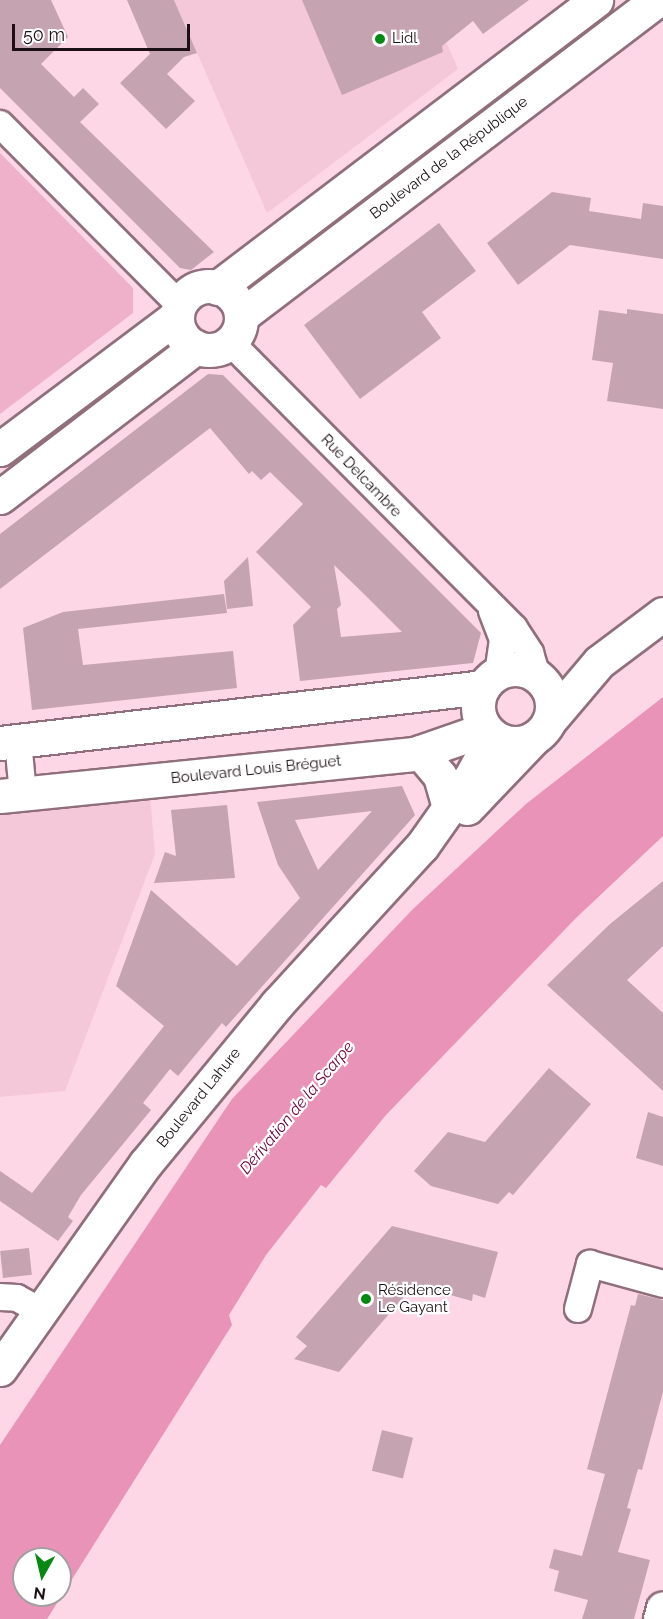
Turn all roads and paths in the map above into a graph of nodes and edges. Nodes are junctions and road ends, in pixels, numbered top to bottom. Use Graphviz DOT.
graph roads {
  1 [pos="596,0"];
  2 [pos="657,0"];
  3 [pos="0,124"];
  4 [pos="217,288"];
  5 [pos="179,310"];
  6 [pos="235,329"];
  7 [pos="196,347"];
  8 [pos="0,449"];
  9 [pos="0,497"];
  10 [pos="492,610"];
  11 [pos="663,614"];
  12 [pos="598,662"];
  13 [pos="538,678"];
  14 [pos="491,680"];
  15 [pos="541,730"];
  16 [pos="490,733"];
  17 [pos="9,742"];
  18 [pos="420,752"];
  19 [pos="12,795"];
  20 [pos="449,808"];
  21 [pos="422,846"];
  22 [pos="663,1284"];
  23 [pos="0,1297"];
  24 [pos="39,1310"];
  25 [pos="578,1310"];
  26 [pos="0,1369"];
  27 [pos="663,1608"];
  28 [pos="660,1619"];
  1 -- 4 [label="main road"];
  2 -- 6 [label="main road, Boulevard de la République"];
  3 -- 5 [label="street"];
  4 -- 5 [label="main road"];
  4 -- 6 [label="main road"];
  5 -- 7 [label="main road"];
  5 -- 8 [label="main road"];
  6 -- 7 [label="main road"];
  6 -- 10 [label="street, Rue Delcambre"];
  7 -- 9 [label="main road"];
  10 -- 13 [label="street, Rue Delcambre"];
  10 -- 14 [label="street, Rue Delcambre"];
  11 -- 12 [label="main road"];
  12 -- 13 [label="main road"];
  12 -- 15 [label="main road, Boulevard Lahure"];
  13 -- 14 [label="main road"];
  13 -- 15 [label="main road"];
  14 -- 16 [label="main road"];
  14 -- 17 [label="main road, Boulevard Louis Bréguet"];
  15 -- 16 [label="main road"];
  15 -- 21 [label="main road, Boulevard Lahure"];
  16 -- 18 [label="main road, Boulevard Louis Bréguet"];
  16 -- 20 [label="main road, Boulevard Lahure"];
  17 -- 19 [label="street, Boulevard Louis Bréguet"];
  18 -- 19 [label="main road, Boulevard Louis Bréguet"];
  18 -- 20 [label="main road"];
  20 -- 21 [label="main road, Boulevard Lahure"];
  21 -- 24 [label="main road, Boulevard Lahure"];
  22 -- 25 [label="street"];
  23 -- 24 [label="street"];
  24 -- 26 [label="main road, Boulevard Lahure"];
  27 -- 28 [label="main road"];
}
